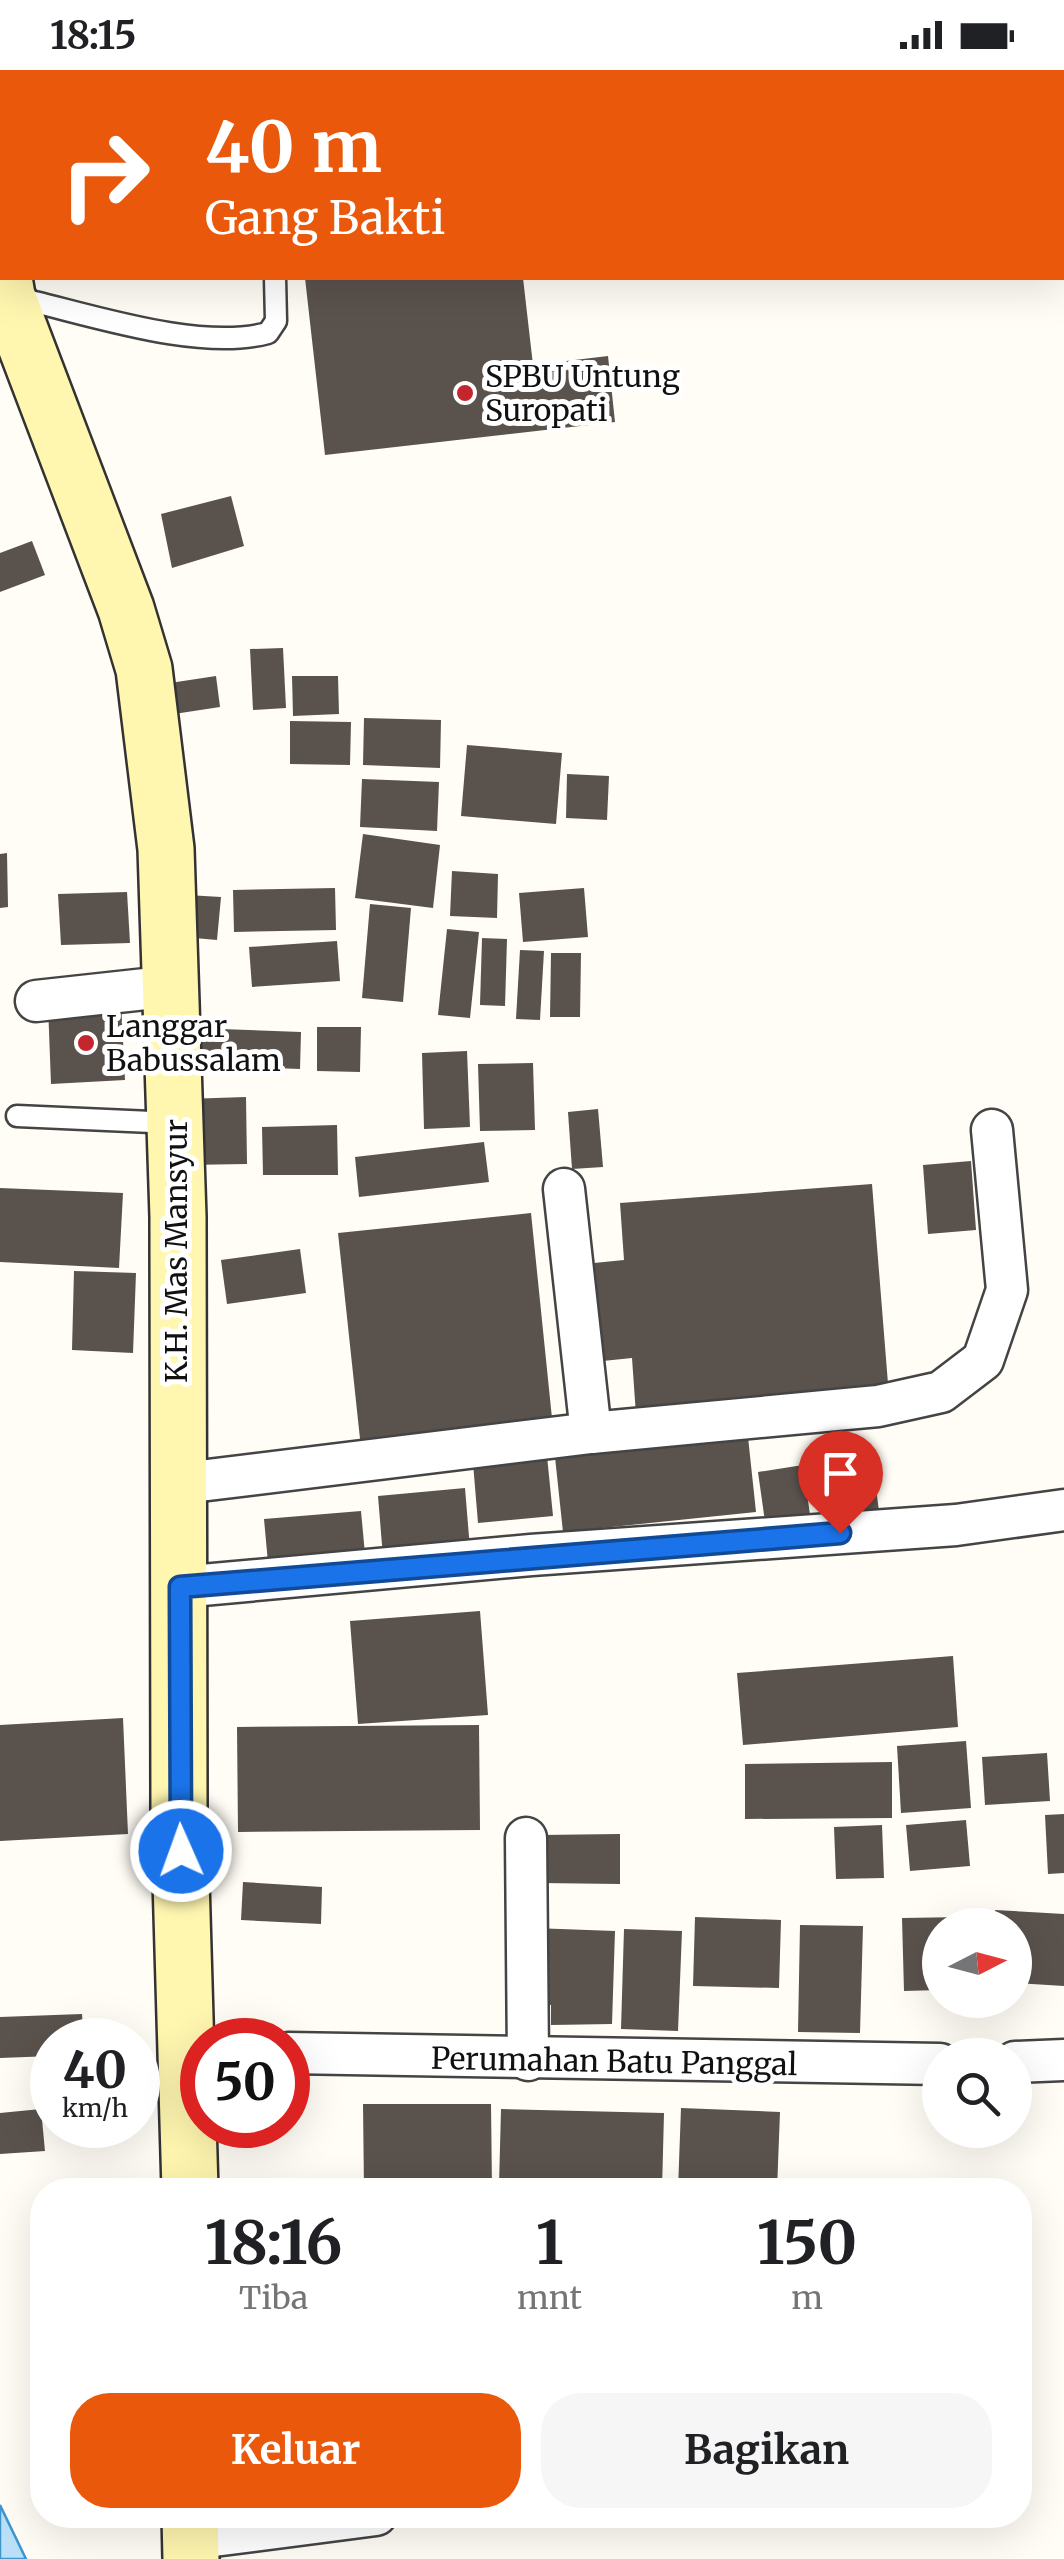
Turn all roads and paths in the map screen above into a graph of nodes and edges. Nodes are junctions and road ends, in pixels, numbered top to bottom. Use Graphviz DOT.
graph roads {
  1 [pos="6,280"];
  2 [pos="11,280"];
  3 [pos="275,280"];
  4 [pos="173,986"];
  5 [pos="36,1001"];
  6 [pos="17,1116"];
  7 [pos="176,1123"];
  8 [pos="992,1130"];
  9 [pos="564,1188"];
  10 [pos="591,1433"];
  11 [pos="176,1484"];
  12 [pos="1064,1510"];
  13 [pos="180,1587"];
  14 [pos="526,1838"];
  15 [pos="194,2018"];
  16 [pos="310,2054"];
  17 [pos="528,2060"];
  18 [pos="1064,2060"];
  19 [pos="1032,2061"];
  20 [pos="922,2064"];
  21 [pos="192,2148"];
  22 [pos="191,2178"];
  23 [pos="271,2528"];
  24 [pos="190,2538"];
  1 -- 4 [label="main road, K.H. Mas Mansyur"];
  2 -- 3 [label="lane"];
  4 -- 5 [label="street"];
  4 -- 7 [label="main road, K.H. Mas Mansyur"];
  6 -- 7 [label="lane"];
  7 -- 11 [label="main road, K.H. Mas Mansyur"];
  8 -- 10 [label="street"];
  9 -- 10 [label="street"];
  10 -- 11 [label="street"];
  11 -- 13 [label="main road, K.H. Mas Mansyur"];
  12 -- 13 [label="street"];
  13 -- 15 [label="main road, K.H. Mas Mansyur"];
  14 -- 17 [label="street"];
  16 -- 17 [label="street, Perumahan Batu Panggal"];
  17 -- 20 [label="street, Perumahan Batu Panggal"];
  18 -- 19 [label="street"];
  21 -- 22 [label="main road, K.H. Mas Mansyur"];
  23 -- 24 [label="street"];
}
